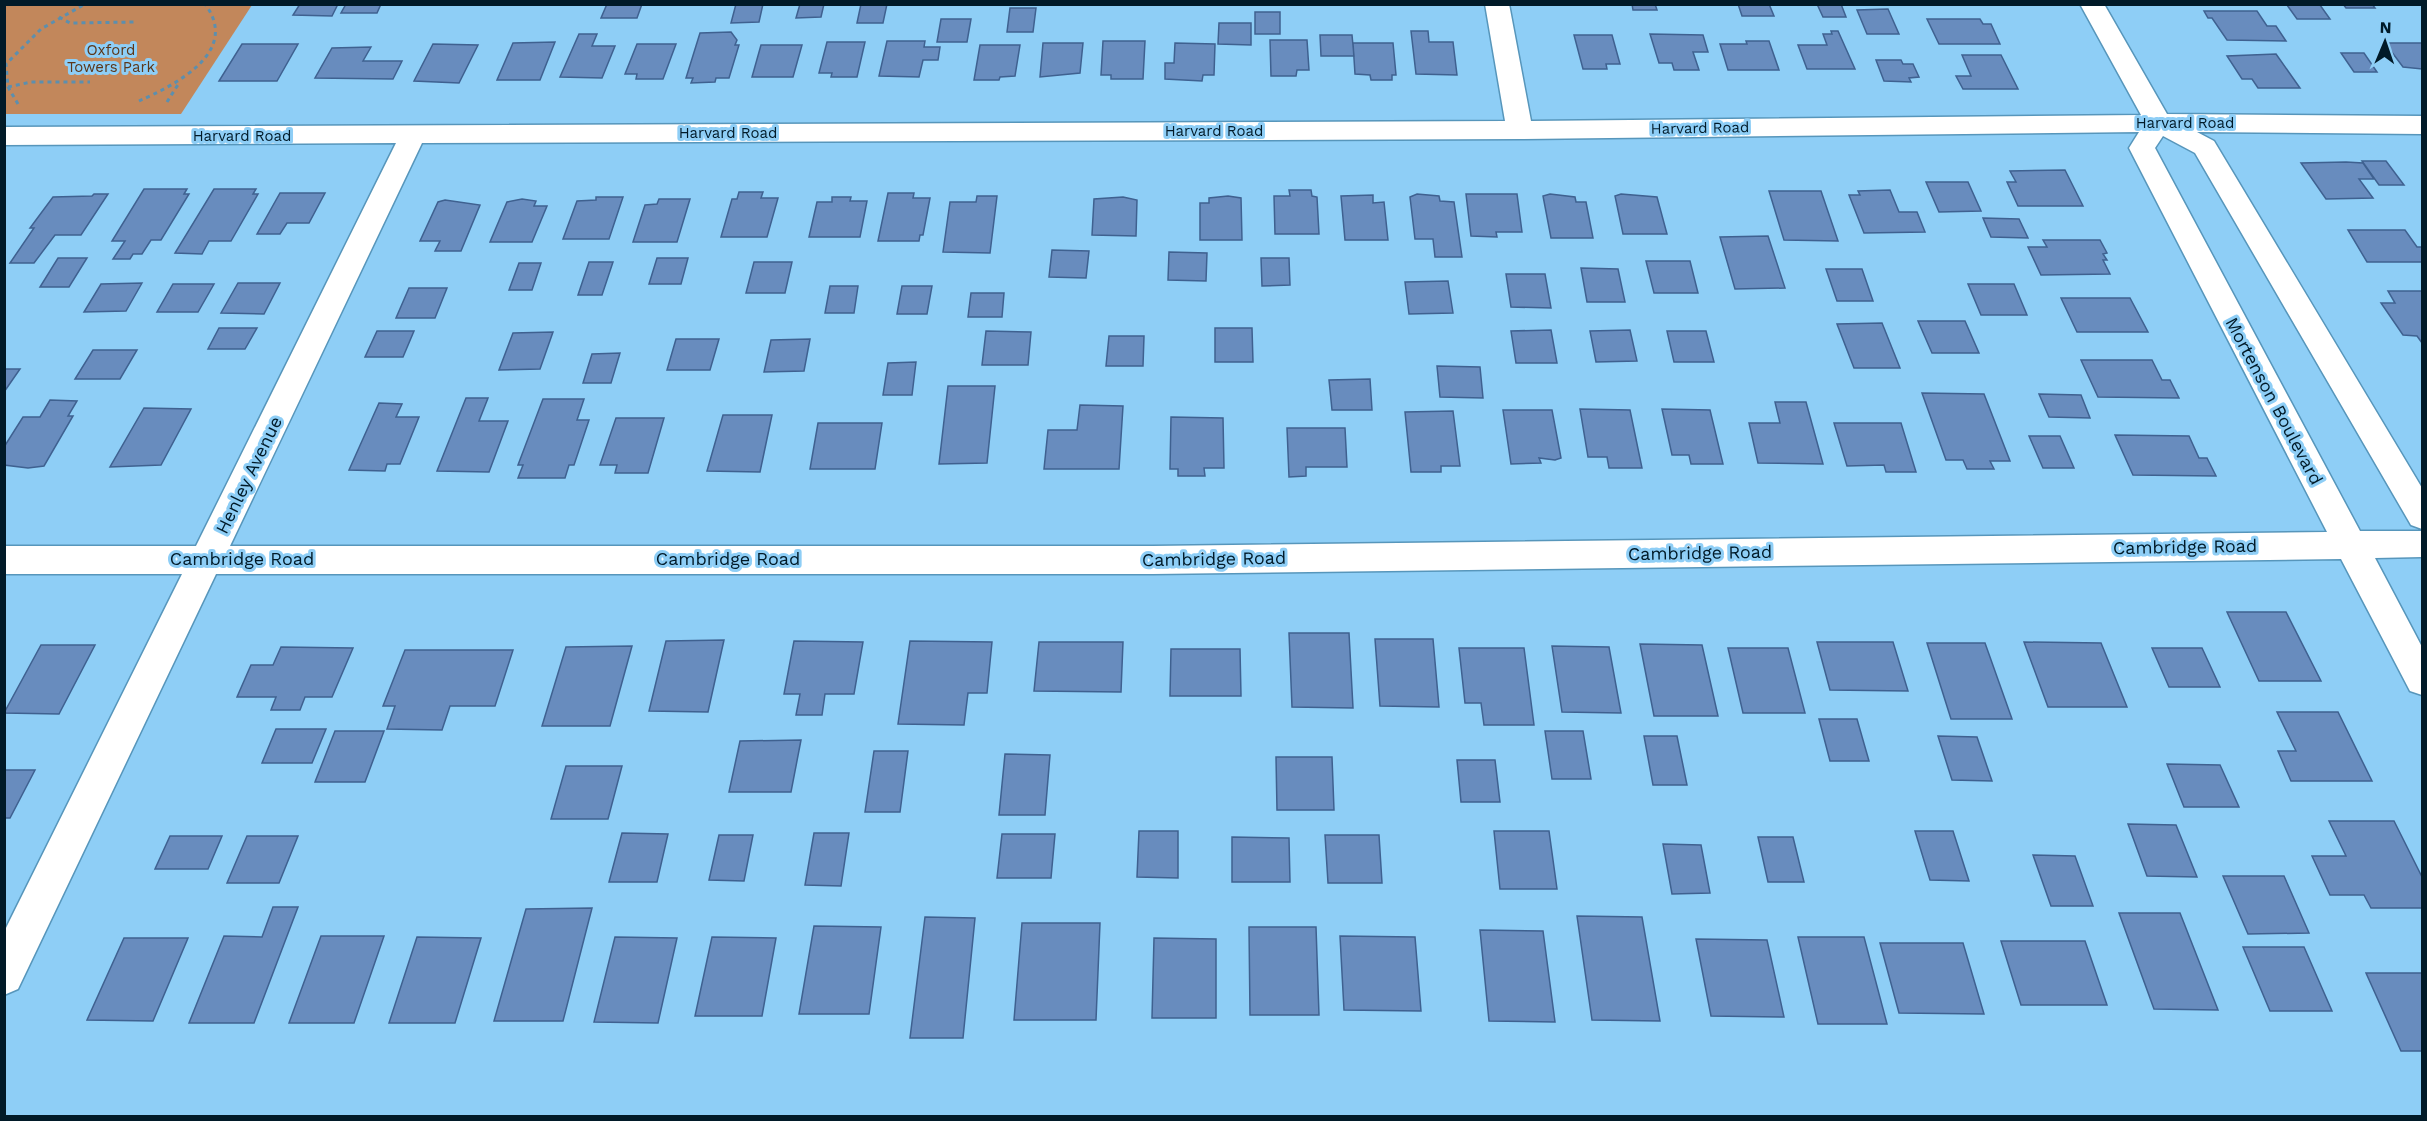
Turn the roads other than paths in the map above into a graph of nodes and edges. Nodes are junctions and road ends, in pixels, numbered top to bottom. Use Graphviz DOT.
graph roads {
  1 [pos="1497,4"];
  2 [pos="2092,4"];
  3 [pos="2159,123"];
  4 [pos="2422,125"];
  5 [pos="1520,130"];
  6 [pos="413,135"];
  7 [pos="4,136"];
  8 [pos="2422,516"];
  9 [pos="2350,544"];
  10 [pos="2422,544"];
  11 [pos="207,559"];
  12 [pos="4,560"];
  13 [pos="2422,680"];
  14 [pos="4,975"];
  1 -- 5 [label="street"];
  2 -- 3 [label="street"];
  3 -- 4 [label="street, Harvard Road"];
  3 -- 5 [label="street, Harvard Road"];
  3 -- 8 [label="street"];
  3 -- 9 [label="street, Mortenson Boulevard"];
  5 -- 6 [label="street, Harvard Road"];
  6 -- 7 [label="street, Harvard Road"];
  6 -- 11 [label="street, Henley Avenue"];
  9 -- 10 [label="street, Cambridge Road"];
  9 -- 11 [label="street, Cambridge Road"];
  9 -- 13 [label="street, Mortenson Boulevard"];
  11 -- 12 [label="street, Cambridge Road"];
  11 -- 14 [label="street, Henley Avenue"];
}
